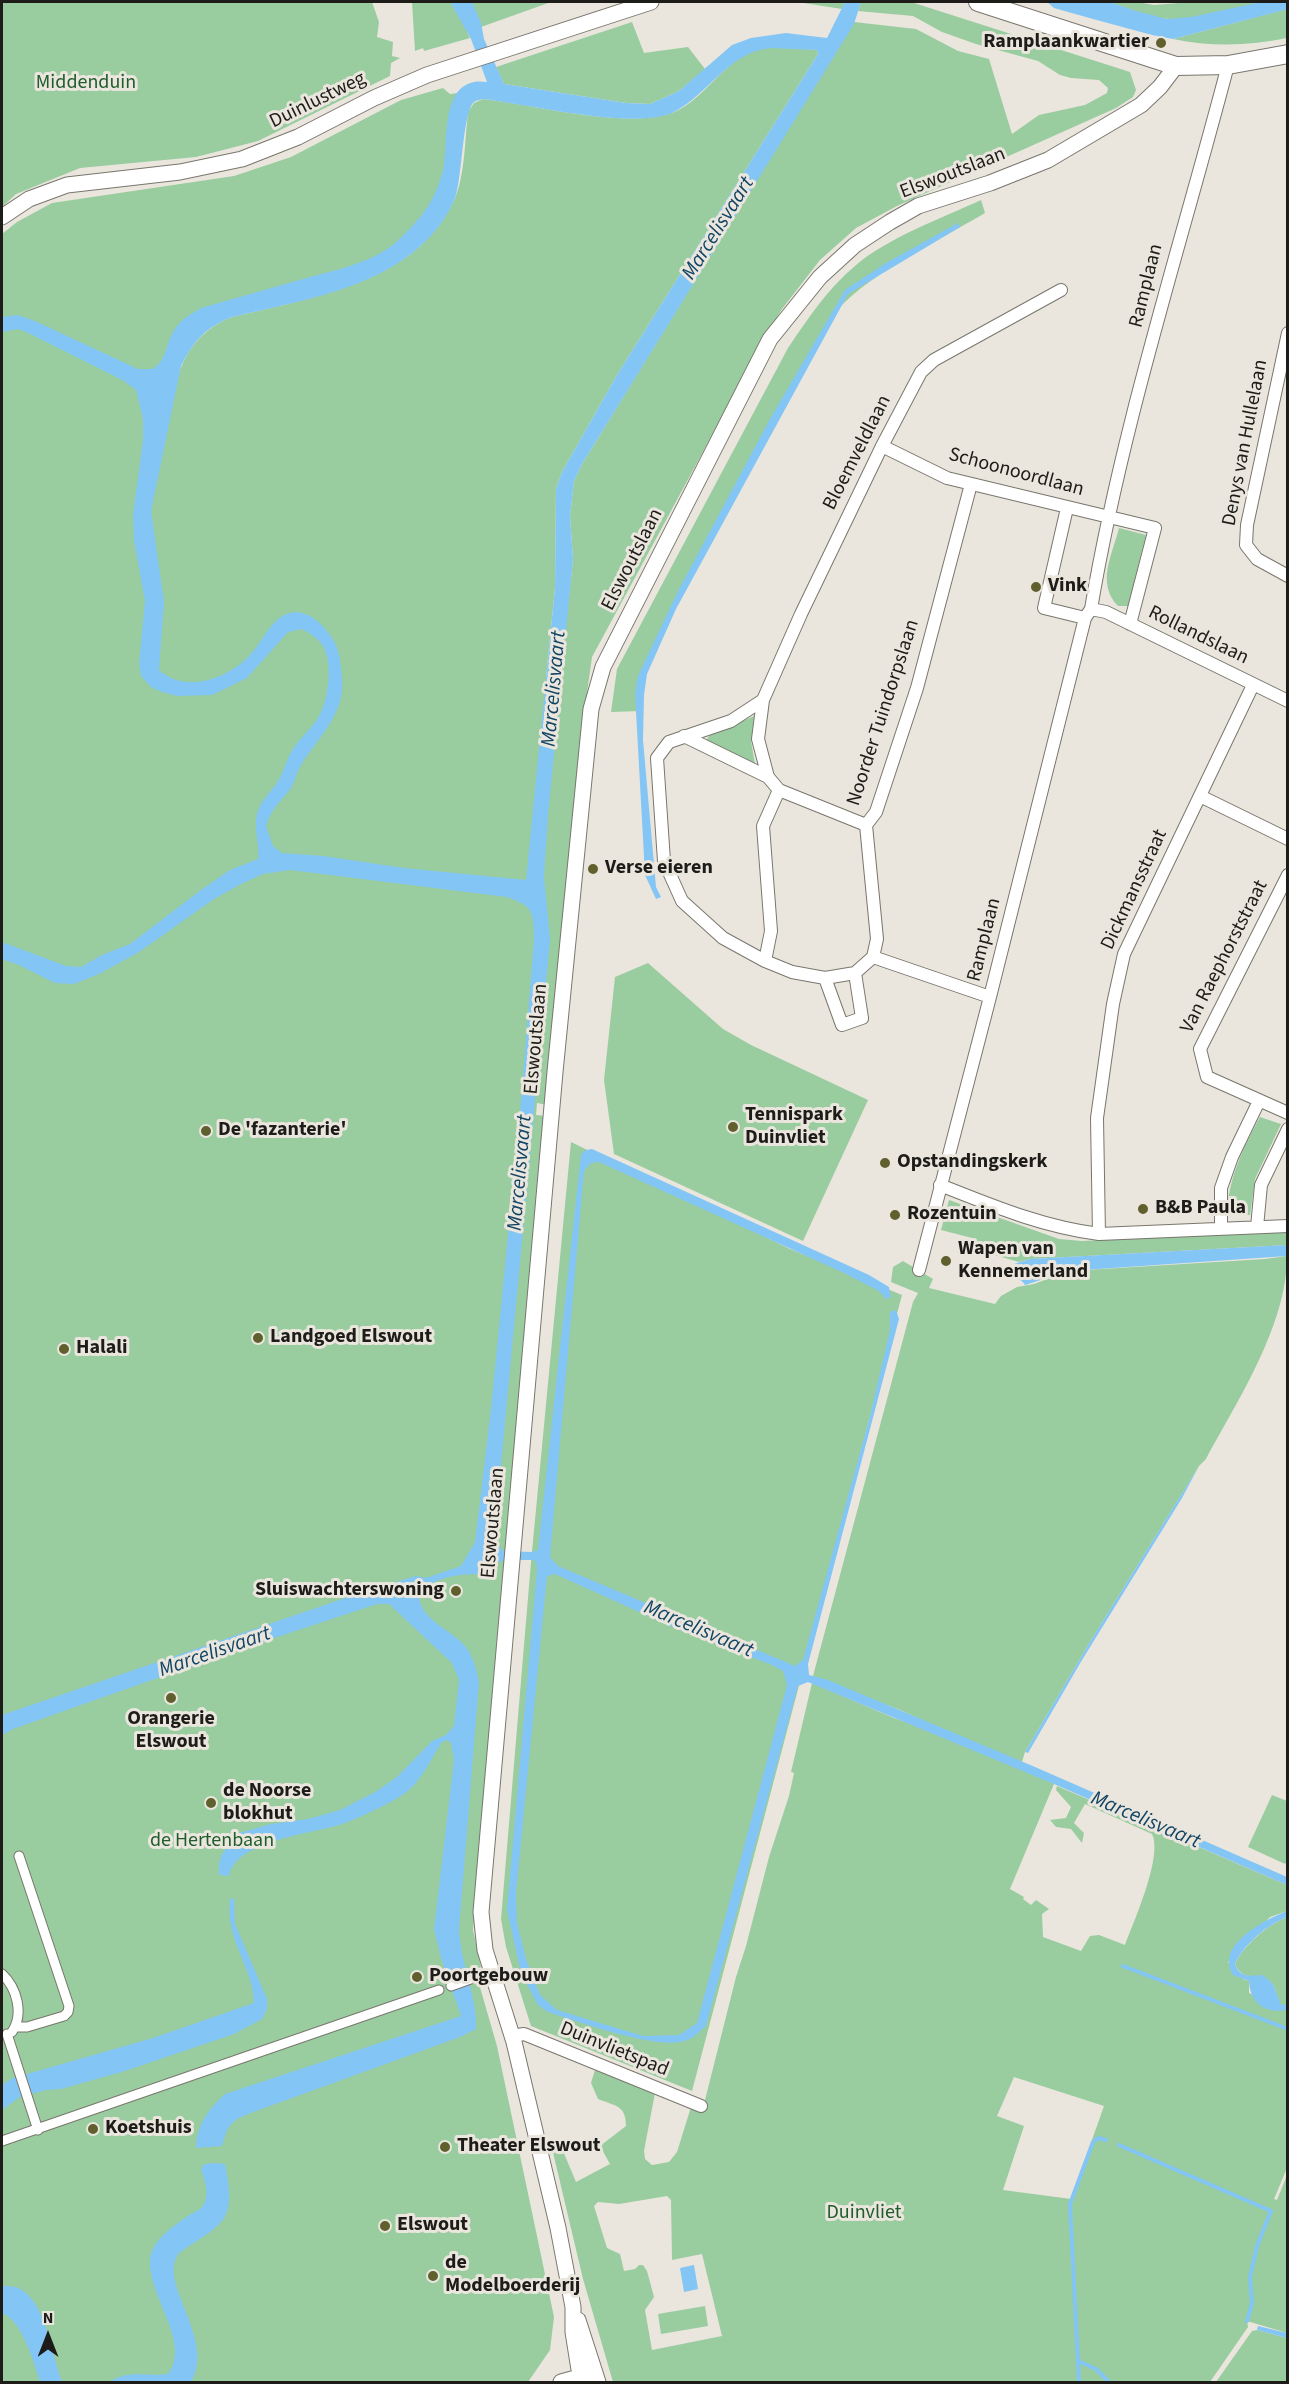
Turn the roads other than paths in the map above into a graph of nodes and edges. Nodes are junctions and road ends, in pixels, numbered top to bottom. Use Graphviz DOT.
graph roads {
  1 [pos="651,2"];
  2 [pos="978,2"];
  3 [pos="1287,54"];
  4 [pos="1228,65"];
  5 [pos="1176,66"];
  6 [pos="2,217"];
  7 [pos="1061,290"];
  8 [pos="1287,333"];
  9 [pos="882,446"];
  10 [pos="971,484"];
  11 [pos="1067,508"];
  12 [pos="1108,517"];
  13 [pos="1287,576"];
  14 [pos="1088,613"];
  15 [pos="1130,624"];
  16 [pos="1254,685"];
  17 [pos="763,700"];
  18 [pos="1287,701"];
  19 [pos="684,736"];
  20 [pos="768,777"];
  21 [pos="779,790"];
  22 [pos="1200,796"];
  23 [pos="866,825"];
  24 [pos="1287,839"];
  25 [pos="1287,875"];
  26 [pos="873,957"];
  27 [pos="765,961"];
  28 [pos="855,973"];
  29 [pos="825,978"];
  30 [pos="990,998"];
  31 [pos="1258,1101"];
  32 [pos="1287,1113"];
  33 [pos="1287,1129"];
  34 [pos="940,1185"];
  35 [pos="1287,1226"];
  36 [pos="1257,1227"];
  37 [pos="1221,1229"];
  38 [pos="1099,1234"];
  39 [pos="919,1270"];
  40 [pos="19,1856"];
  41 [pos="490,1972"];
  42 [pos="2,1974"];
  43 [pos="451,1986"];
  44 [pos="439,1990"];
  45 [pos="8,2032"];
  46 [pos="512,2036"];
  47 [pos="701,2106"];
  48 [pos="38,2130"];
  49 [pos="2,2141"];
  50 [pos="573,2307"];
  51 [pos="597,2378"];
  52 [pos="580,2379"];
  53 [pos="561,2382"];
  1 -- 6 [label="street, Duinlustweg"];
  2 -- 5 [label="main road"];
  3 -- 4 [label="main road"];
  4 -- 5 [label="main road"];
  4 -- 12 [label="street, Ramplaan"];
  5 -- 41 [label="street, Elswoutslaan"];
  7 -- 9 [label="street, Bloemveldlaan"];
  8 -- 13 [label="street, Denys van Hullelaan"];
  9 -- 10 [label="street, Schoonoordlaan"];
  9 -- 17 [label="street, Bloemveldlaan"];
  10 -- 11 [label="street, Schoonoordlaan"];
  10 -- 23 [label="street, Noorder Tuindorpslaan"];
  11 -- 12 [label="street, Schoonoordlaan"];
  11 -- 14 [label="street"];
  12 -- 14 [label="street, Ramplaan"];
  12 -- 15 [label="street"];
  14 -- 15 [label="street, Rollandslaan"];
  14 -- 30 [label="street, Ramplaan"];
  15 -- 16 [label="street, Rollandslaan"];
  16 -- 18 [label="street, Rollandslaan"];
  16 -- 22 [label="street, Dickmansstraat"];
  17 -- 19 [label="street"];
  17 -- 20 [label="street, Bloemveldlaan"];
  19 -- 20 [label="street"];
  19 -- 27 [label="street"];
  20 -- 21 [label="street"];
  21 -- 23 [label="street"];
  21 -- 27 [label="street"];
  22 -- 24 [label="street"];
  22 -- 38 [label="street, Dickmansstraat"];
  23 -- 26 [label="street, Noorder Tuindorpslaan"];
  25 -- 31 [label="street, Van Raephorststraat"];
  26 -- 28 [label="street"];
  26 -- 30 [label="street"];
  27 -- 29 [label="street"];
  28 -- 29 [label="street"];
  28 -- 29 [label="street"];
  30 -- 34 [label="street, Ramplaan"];
  31 -- 32 [label="street, Van Raephorststraat"];
  31 -- 37 [label="street"];
  33 -- 36 [label="street"];
  34 -- 38 [label="street"];
  34 -- 39 [label="street, Ramplaan"];
  35 -- 36 [label="street"];
  36 -- 37 [label="street"];
  37 -- 38 [label="street"];
  40 -- 45 [label="street"];
  41 -- 43 [label="street"];
  41 -- 46 [label="street, Elswoutslaan"];
  42 -- 45 [label="street"];
  44 -- 48 [label="street"];
  45 -- 48 [label="street"];
  46 -- 47 [label="street, Duinvlietspad"];
  46 -- 50 [label="street, Elswoutslaan"];
  48 -- 49 [label="street"];
  50 -- 51 [label="street, Elswoutslaan"];
  50 -- 52 [label="street, Elswoutslaan"];
  51 -- 52 [label="street"];
  52 -- 53 [label="street"];
}
